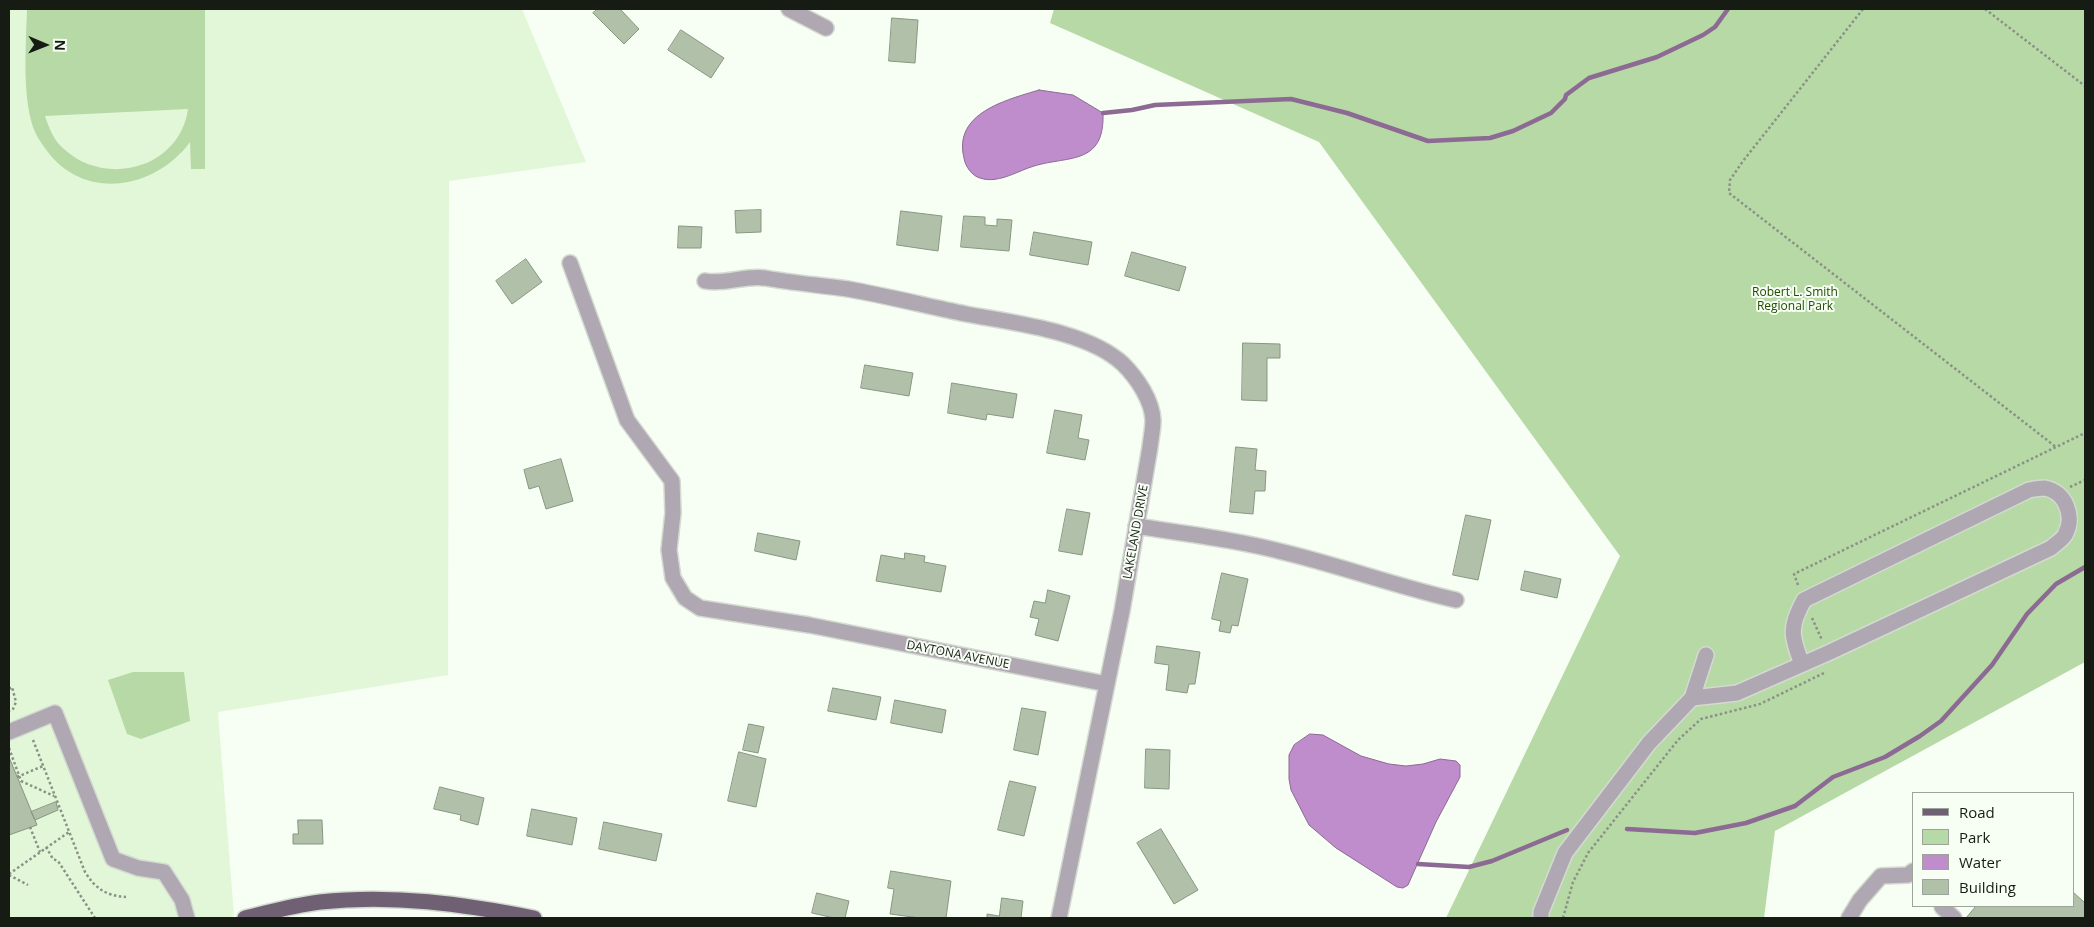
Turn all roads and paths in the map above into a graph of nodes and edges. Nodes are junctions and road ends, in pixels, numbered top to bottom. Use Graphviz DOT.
graph roads {
  1 [pos="789,9"];
  2 [pos="1863,9"];
  3 [pos="1985,9"];
  4 [pos="826,28"];
  5 [pos="2085,86"];
  6 [pos="570,263"];
  7 [pos="705,281"];
  8 [pos="2056,447"];
  9 [pos="1136,526"];
  10 [pos="1456,600"];
  11 [pos="1706,655"];
  12 [pos="1802,664"];
  13 [pos="1107,684"];
  14 [pos="9,689"];
  15 [pos="1692,698"];
  16 [pos="9,711"];
  17 [pos="9,732"];
  18 [pos="33,740"];
  19 [pos="9,748"];
  20 [pos="43,766"];
  21 [pos="18,776"];
  22 [pos="56,797"];
  23 [pos="30,827"];
  24 [pos="69,832"];
  25 [pos="46,848"];
  26 [pos="40,852"];
  27 [pos="1912,872"];
  28 [pos="9,874"];
  29 [pos="28,885"];
  30 [pos="126,897"];
  31 [pos="1942,907"];
  32 [pos="95,918"];
  33 [pos="187,918"];
  34 [pos="245,918"];
  35 [pos="534,918"];
  36 [pos="1059,918"];
  37 [pos="1541,918"];
  38 [pos="1849,918"];
  39 [pos="1954,918"];
  1 -- 4 [label="street"];
  2 -- 8 [label="path"];
  3 -- 5 [label="path"];
  6 -- 13 [label="street, DAYTONA AVENUE"];
  7 -- 9 [label="street, LAKELAND DRIVE"];
  9 -- 10 [label="street"];
  9 -- 13 [label="street, LAKELAND DRIVE"];
  11 -- 15 [label="street"];
  12 -- 12 [label="street"];
  12 -- 15 [label="street"];
  13 -- 36 [label="street, LAKELAND DRIVE"];
  14 -- 16 [label="path"];
  15 -- 37 [label="street"];
  17 -- 33 [label="street"];
  18 -- 20 [label="path"];
  19 -- 21 [label="path"];
  20 -- 21 [label="path"];
  20 -- 22 [label="path"];
  21 -- 22 [label="path"];
  22 -- 24 [label="path"];
  23 -- 26 [label="path"];
  24 -- 25 [label="path"];
  24 -- 30 [label="path"];
  25 -- 26 [label="path"];
  25 -- 32 [label="path"];
  26 -- 28 [label="path"];
  27 -- 38 [label="street"];
  28 -- 29 [label="path"];
  31 -- 39 [label="street"];
  34 -- 35 [label="main road"];
}
